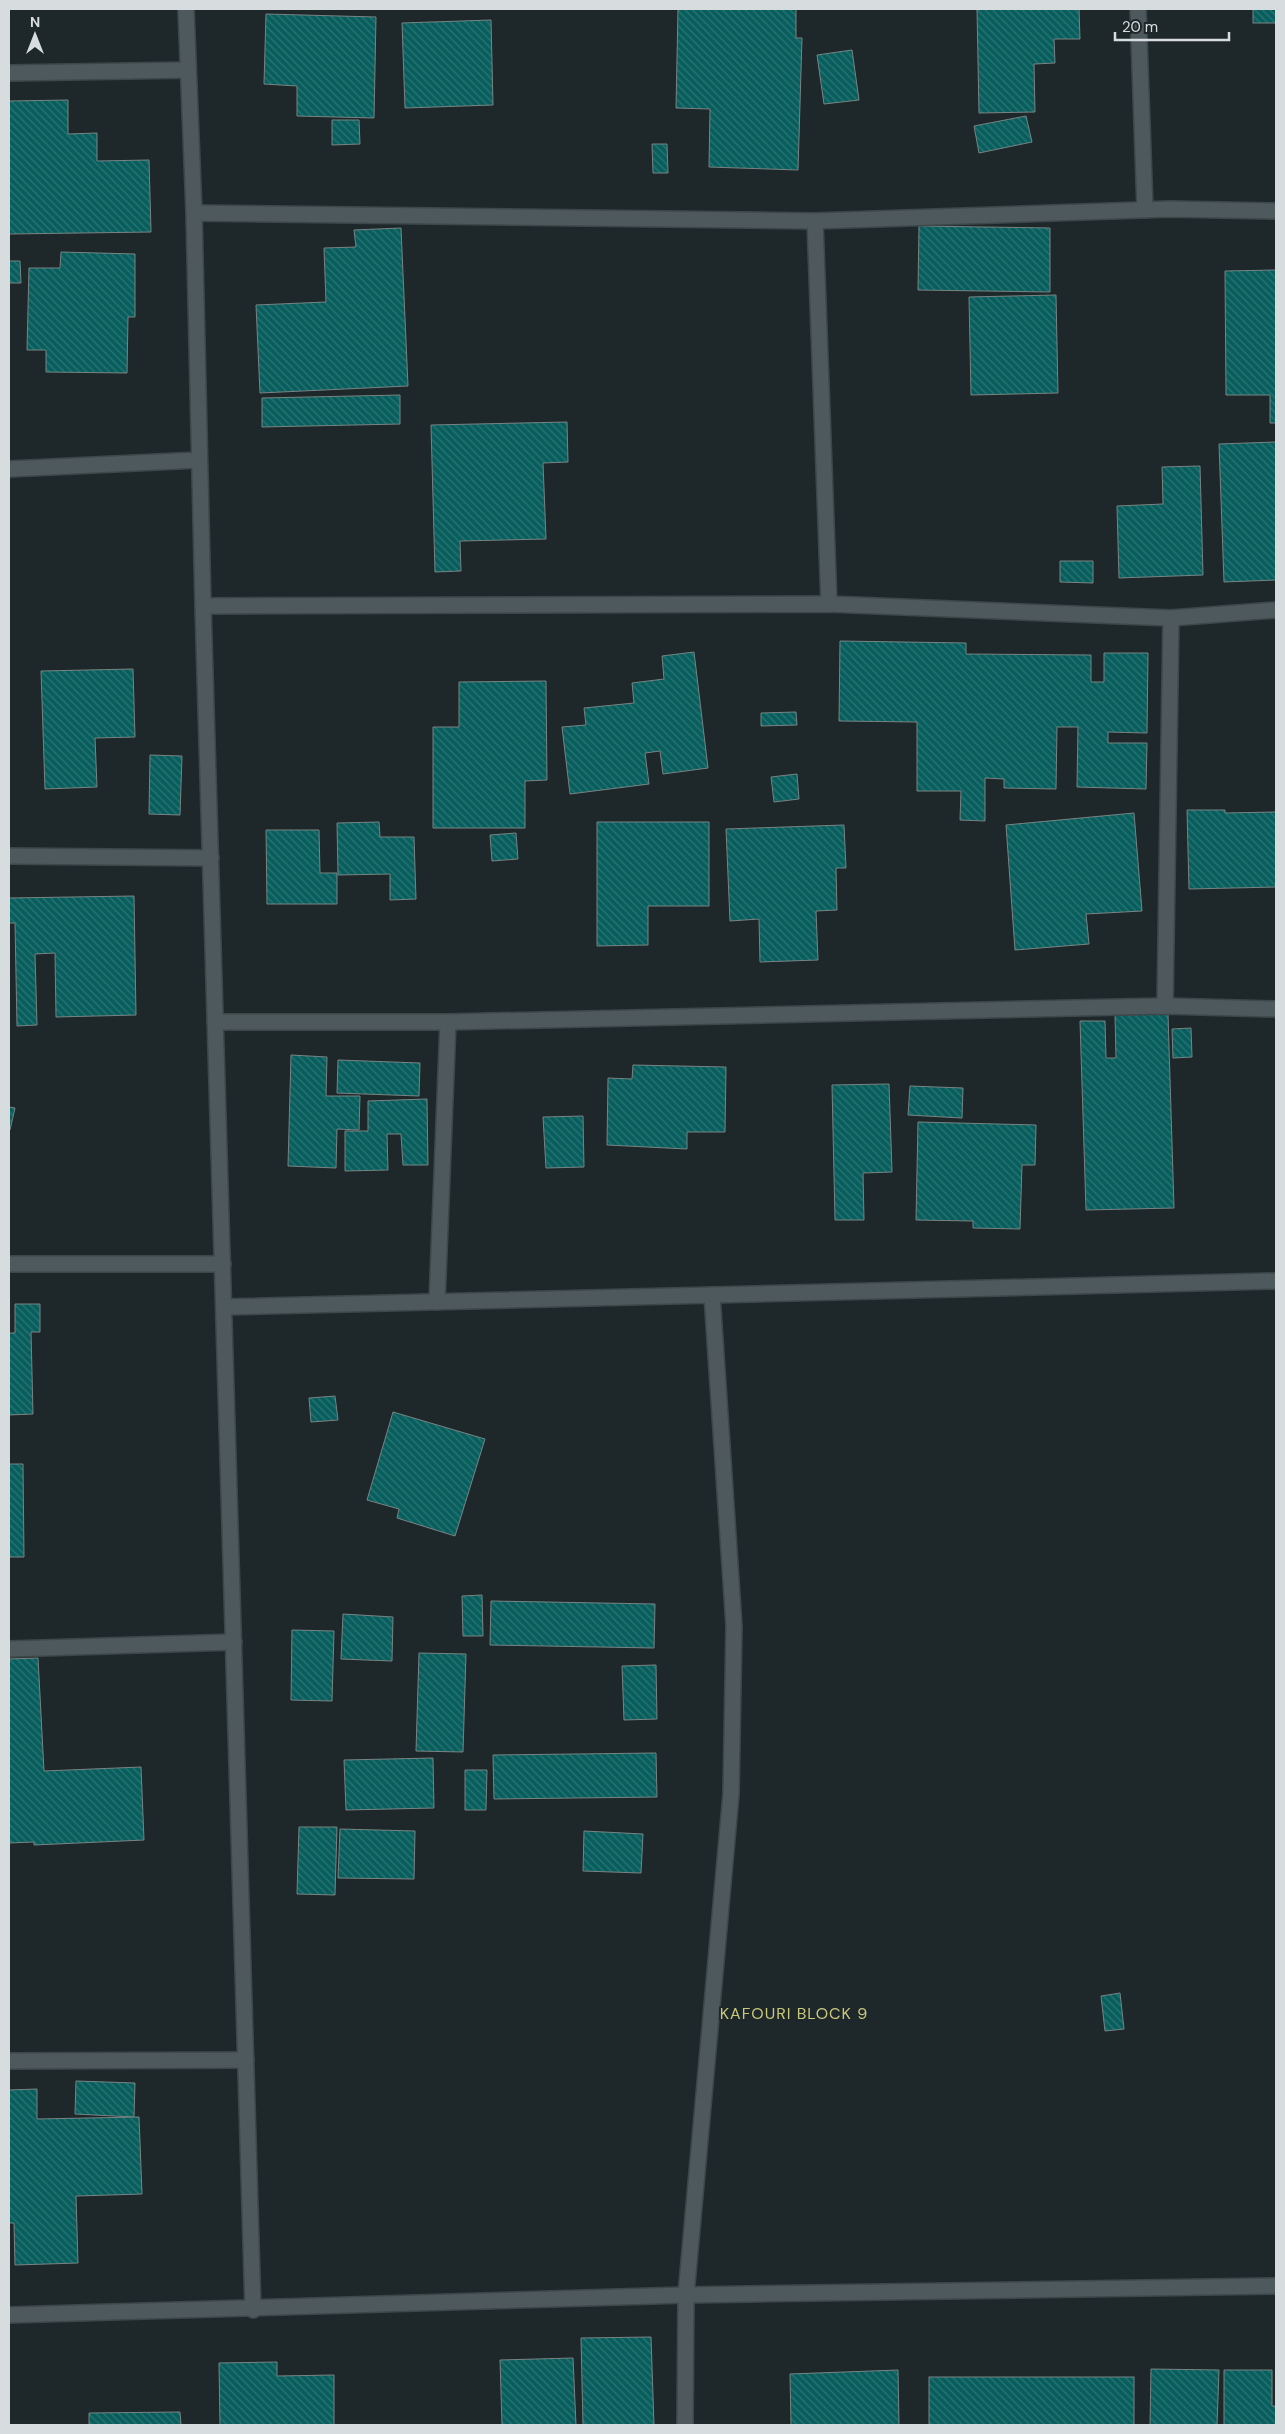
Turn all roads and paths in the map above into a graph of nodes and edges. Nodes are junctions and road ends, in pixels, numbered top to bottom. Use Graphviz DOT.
graph roads {
  1 [pos="186,9"];
  2 [pos="1138,9"];
  3 [pos="188,70"];
  4 [pos="9,73"];
  5 [pos="1145,210"];
  6 [pos="1276,210"];
  7 [pos="194,213"];
  8 [pos="815,221"];
  9 [pos="200,460"];
  10 [pos="9,470"];
  11 [pos="829,604"];
  12 [pos="203,606"];
  13 [pos="1276,610"];
  14 [pos="1171,618"];
  15 [pos="9,856"];
  16 [pos="211,858"];
  17 [pos="1165,1006"];
  18 [pos="1276,1010"];
  19 [pos="215,1022"];
  20 [pos="448,1022"];
  21 [pos="9,1264"];
  22 [pos="223,1264"];
  23 [pos="1276,1282"];
  24 [pos="712,1295"];
  25 [pos="437,1302"];
  26 [pos="224,1307"];
  27 [pos="234,1642"];
  28 [pos="9,1649"];
  29 [pos="9,2060"];
  30 [pos="246,2060"];
  31 [pos="1276,2286"];
  32 [pos="686,2295"];
  33 [pos="253,2310"];
  34 [pos="9,2315"];
  35 [pos="686,2425"];
  1 -- 3 [label="street"];
  2 -- 5 [label="street"];
  3 -- 4 [label="street"];
  3 -- 7 [label="street"];
  5 -- 6 [label="street"];
  5 -- 8 [label="street"];
  7 -- 8 [label="street"];
  7 -- 9 [label="street"];
  8 -- 11 [label="street"];
  9 -- 10 [label="street"];
  9 -- 12 [label="street"];
  11 -- 12 [label="street"];
  11 -- 14 [label="street"];
  12 -- 16 [label="street"];
  13 -- 14 [label="street"];
  14 -- 17 [label="street"];
  15 -- 16 [label="street"];
  16 -- 19 [label="street"];
  17 -- 18 [label="street"];
  17 -- 20 [label="street"];
  19 -- 20 [label="street"];
  19 -- 22 [label="street"];
  20 -- 25 [label="street"];
  21 -- 22 [label="street"];
  22 -- 26 [label="street"];
  23 -- 24 [label="street"];
  24 -- 25 [label="street"];
  24 -- 32 [label="street"];
  25 -- 26 [label="street"];
  26 -- 27 [label="street"];
  27 -- 28 [label="street"];
  27 -- 30 [label="street"];
  29 -- 30 [label="street"];
  30 -- 33 [label="street"];
  31 -- 32 [label="street"];
  32 -- 33 [label="street"];
  32 -- 35 [label="street"];
  33 -- 34 [label="street"];
}
